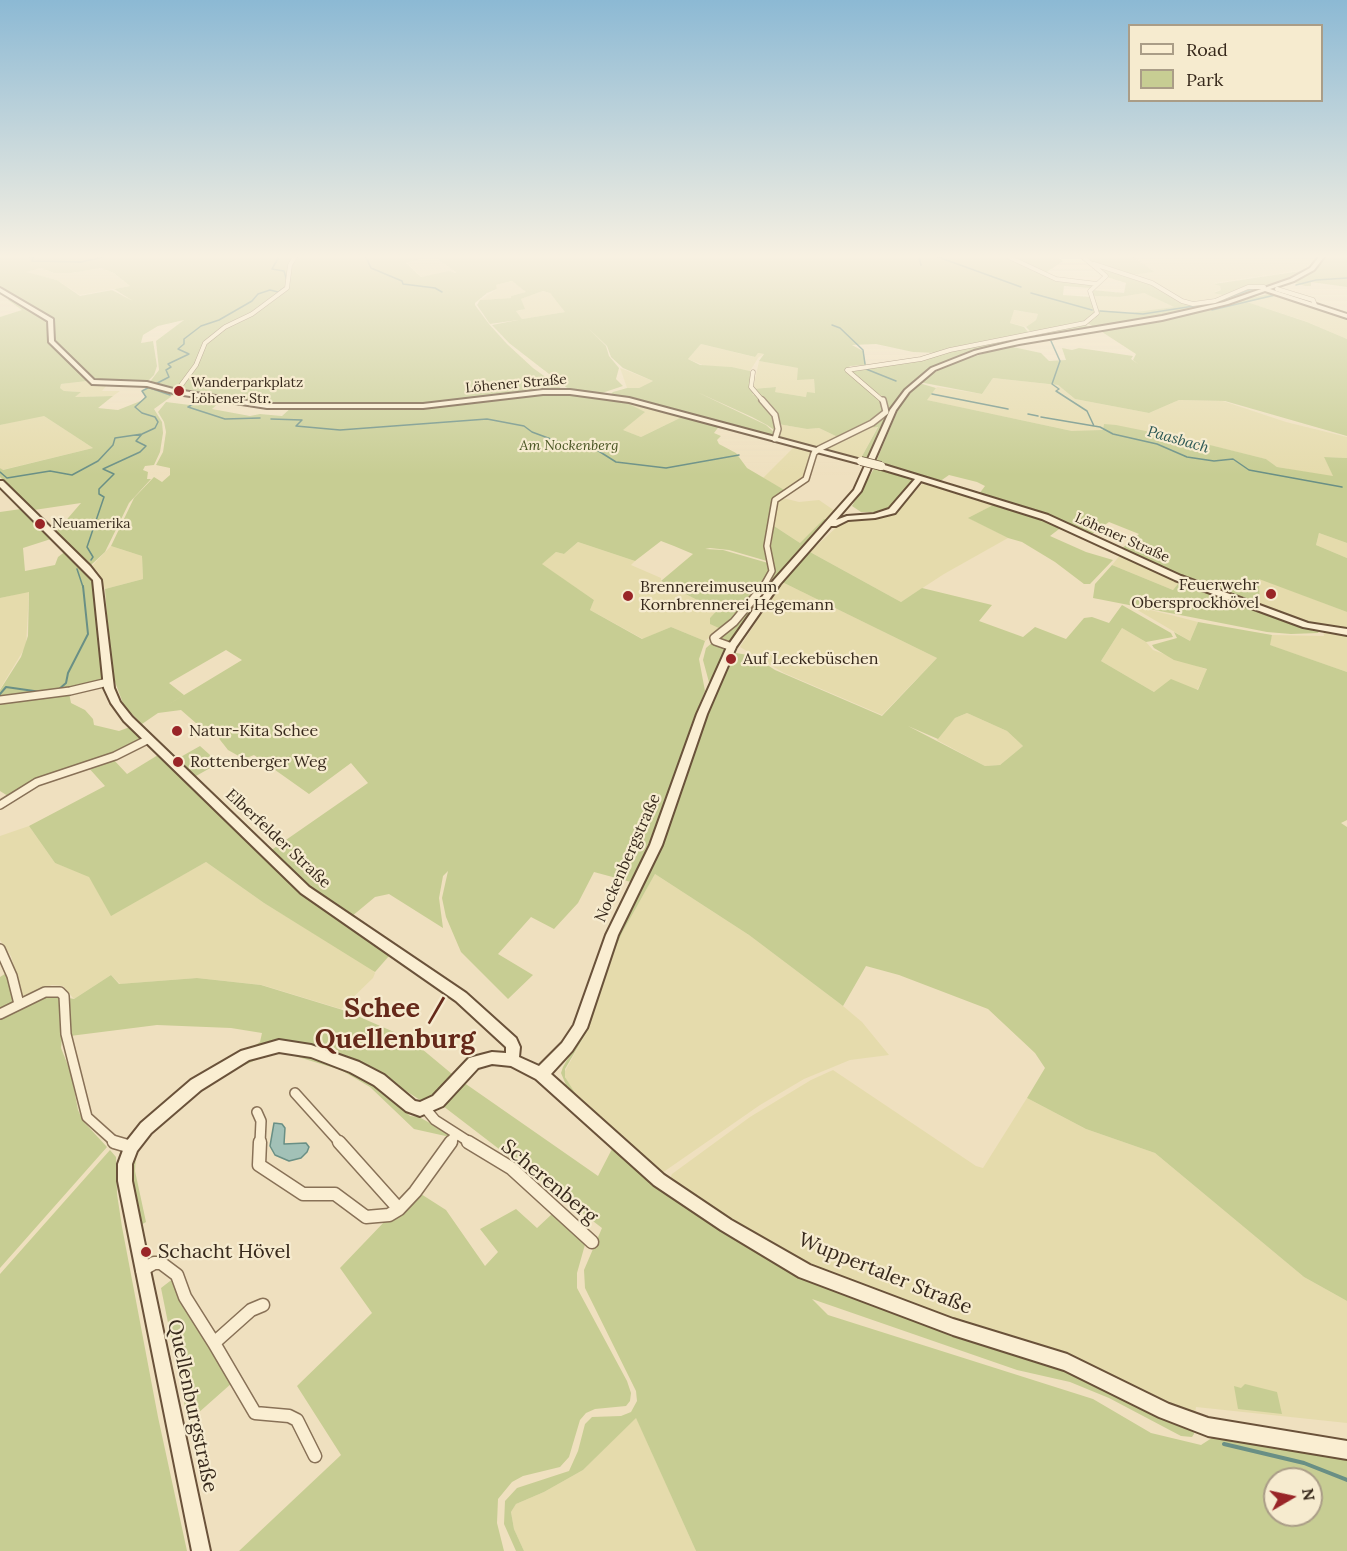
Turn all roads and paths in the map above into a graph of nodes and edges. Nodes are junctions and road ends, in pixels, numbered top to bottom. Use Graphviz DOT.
graph roads {
  1 [pos="51,329"];
  2 [pos="222,329"];
  3 [pos="1053,329"];
  4 [pos="1092,329"];
  5 [pos="753,372"];
  6 [pos="176,392"];
  7 [pos="775,439"];
  8 [pos="819,449"];
  9 [pos="920,478"];
  10 [pos="0,483"];
  11 [pos="842,511"];
  12 [pos="870,516"];
  13 [pos="856,517"];
  14 [pos="828,526"];
  15 [pos="1347,632"];
  16 [pos="732,647"];
  17 [pos="108,682"];
  18 [pos="0,700"];
  19 [pos="149,739"];
  20 [pos="0,805"];
  21 [pos="0,949"];
  22 [pos="19,1004"];
  23 [pos="0,1014"];
  24 [pos="512,1060"];
  25 [pos="541,1074"];
  26 [pos="295,1093"];
  27 [pos="432,1105"];
  28 [pos="257,1112"];
  29 [pos="456,1134"];
  30 [pos="135,1142"];
  31 [pos="399,1209"];
  32 [pos="592,1242"];
  33 [pos="142,1270"];
  34 [pos="263,1305"];
  35 [pos="214,1343"];
  36 [pos="1347,1450"];
  37 [pos="315,1456"];
  38 [pos="201,1551"];
  1 -- 6 [label="main road, Löhener Straße"];
  2 -- 6 [label="street"];
  3 -- 8 [label="street"];
  4 -- 11 [label="main road, Nockenbergstraße"];
  5 -- 7 [label="street"];
  6 -- 7 [label="main road, Löhener Straße"];
  7 -- 8 [label="main road, Löhener Straße"];
  8 -- 9 [label="main road, Löhener Straße, bridge"];
  8 -- 16 [label="street"];
  9 -- 12 [label="main road"];
  9 -- 15 [label="main road, Löhener Straße"];
  10 -- 17 [label="main road, Elberfelder Straße"];
  11 -- 12 [label="main road"];
  11 -- 13 [label="main road"];
  11 -- 14 [label="main road, Nockenbergstraße"];
  12 -- 13 [label="main road"];
  13 -- 14 [label="main road"];
  14 -- 16 [label="main road, Nockenbergstraße"];
  16 -- 25 [label="main road, Nockenbergstraße"];
  17 -- 18 [label="street"];
  17 -- 19 [label="main road, Elberfelder Straße"];
  19 -- 20 [label="street"];
  19 -- 24 [label="main road, Elberfelder Straße"];
  21 -- 22 [label="street"];
  22 -- 23 [label="street"];
  22 -- 30 [label="street"];
  24 -- 25 [label="main road, Wuppertaler Straße"];
  24 -- 27 [label="main road, Wuppertaler Straße"];
  25 -- 36 [label="main road, Wuppertaler Straße"];
  26 -- 31 [label="street"];
  27 -- 29 [label="street, Scherenberg"];
  27 -- 30 [label="main road"];
  28 -- 31 [label="street"];
  29 -- 31 [label="street"];
  29 -- 32 [label="street, Scherenberg"];
  30 -- 33 [label="main road, Quellenburgstraße"];
  33 -- 35 [label="street, Quellenburgstraße"];
  33 -- 38 [label="main road, Quellenburgstraße"];
  34 -- 35 [label="street, Quellenburgstraße"];
  35 -- 37 [label="street, Quellenburgstraße"];
}
